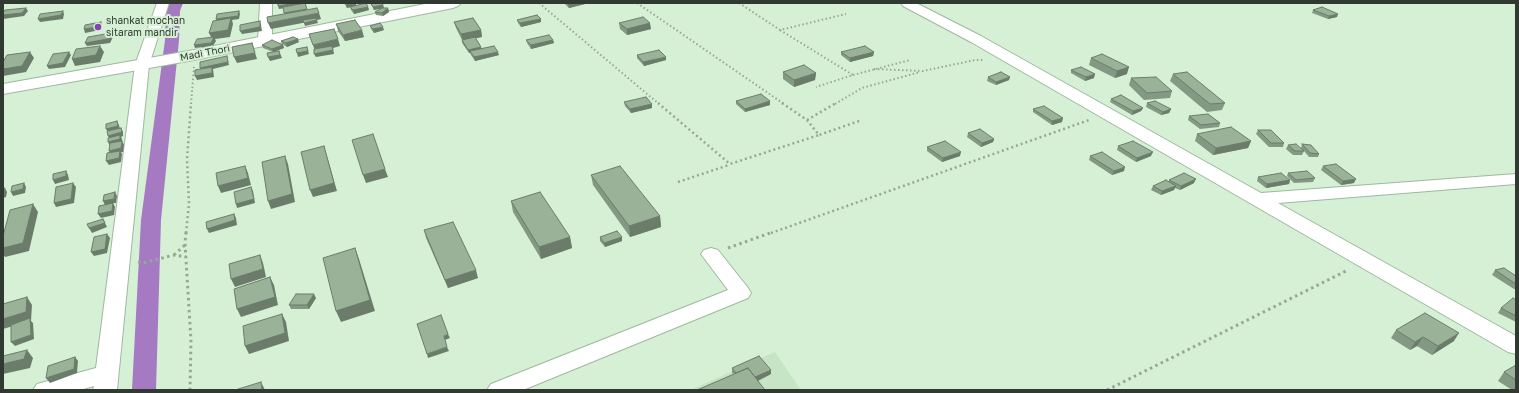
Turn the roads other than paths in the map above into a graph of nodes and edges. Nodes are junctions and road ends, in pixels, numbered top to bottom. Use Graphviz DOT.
graph roads {
  1 [pos="163,3"];
  2 [pos="266,3"];
  3 [pos="453,3"];
  4 [pos="907,3"];
  5 [pos="265,40"];
  6 [pos="149,63"];
  7 [pos="3,89"];
  8 [pos="1516,179"];
  9 [pos="1258,199"];
  10 [pos="711,254"];
  11 [pos="1516,346"];
  12 [pos="106,382"];
  13 [pos="45,390"];
  14 [pos="499,390"];
  1 -- 6 [label="street"];
  2 -- 5 [label="street"];
  3 -- 5 [label="main road, Madi Thori"];
  4 -- 9 [label="street"];
  5 -- 6 [label="main road, Madi Thori"];
  6 -- 7 [label="main road, Madi Thori"];
  6 -- 12 [label="street"];
  8 -- 9 [label="street"];
  9 -- 11 [label="street"];
  10 -- 14 [label="street"];
  12 -- 13 [label="street"];
}
